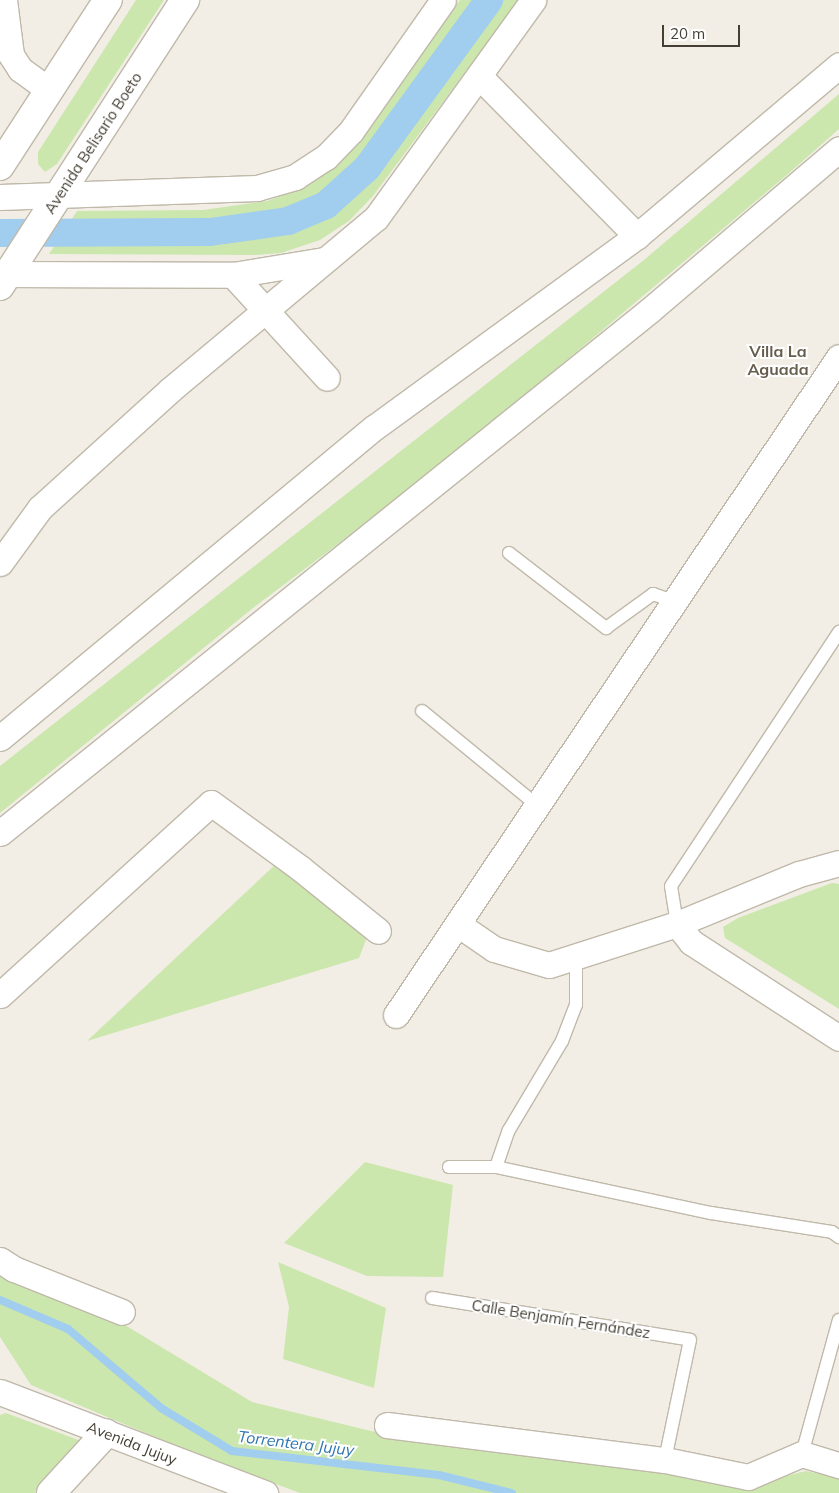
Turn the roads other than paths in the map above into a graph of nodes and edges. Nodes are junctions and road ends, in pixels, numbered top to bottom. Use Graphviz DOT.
graph roads {
  1 [pos="4,0"];
  2 [pos="108,0"];
  3 [pos="185,0"];
  4 [pos="443,0"];
  5 [pos="533,0"];
  6 [pos="839,65"];
  7 [pos="480,76"];
  8 [pos="49,90"];
  9 [pos="839,149"];
  10 [pos="0,166"];
  11 [pos="0,197"];
  12 [pos="53,205"];
  13 [pos="637,236"];
  14 [pos="326,259"];
  15 [pos="7,272"];
  16 [pos="233,275"];
  17 [pos="264,311"];
  18 [pos="839,357"];
  19 [pos="328,378"];
  20 [pos="509,553"];
  21 [pos="0,563"];
  22 [pos="673,601"];
  23 [pos="839,632"];
  24 [pos="422,711"];
  25 [pos="0,738"];
  26 [pos="538,806"];
  27 [pos="0,833"];
  28 [pos="839,863"];
  29 [pos="677,924"];
  30 [pos="459,925"];
  31 [pos="378,931"];
  32 [pos="576,958"];
  33 [pos="0,995"];
  34 [pos="396,1014"];
  35 [pos="839,1038"];
  36 [pos="449,1167"];
  37 [pos="496,1167"];
  38 [pos="837,1230"];
  39 [pos="0,1260"];
  40 [pos="432,1298"];
  41 [pos="122,1312"];
  42 [pos="839,1320"];
  43 [pos="0,1392"];
  44 [pos="387,1425"];
  45 [pos="106,1433"];
  46 [pos="802,1454"];
  47 [pos="666,1460"];
  48 [pos="839,1465"];
  49 [pos="51,1493"];
  50 [pos="265,1493"];
  1 -- 8 [label="street"];
  2 -- 8 [label="street"];
  3 -- 12 [label="street, Avenida Belisario Boeto"];
  4 -- 12 [label="street"];
  5 -- 7 [label="street"];
  6 -- 13 [label="street"];
  7 -- 13 [label="street"];
  7 -- 14 [label="street"];
  8 -- 10 [label="street"];
  9 -- 27 [label="street"];
  11 -- 12 [label="street"];
  12 -- 15 [label="street, Avenida Belisario Boeto"];
  13 -- 25 [label="street"];
  14 -- 16 [label="street"];
  14 -- 17 [label="street"];
  15 -- 16 [label="street"];
  16 -- 17 [label="street"];
  17 -- 19 [label="street"];
  17 -- 21 [label="street"];
  18 -- 22 [label="street"];
  20 -- 22 [label="lane"];
  22 -- 26 [label="street"];
  23 -- 29 [label="lane"];
  24 -- 26 [label="lane"];
  26 -- 30 [label="street"];
  28 -- 29 [label="street"];
  29 -- 32 [label="street"];
  29 -- 35 [label="street"];
  30 -- 32 [label="street"];
  30 -- 34 [label="street"];
  31 -- 33 [label="street"];
  32 -- 37 [label="lane"];
  36 -- 37 [label="lane"];
  37 -- 38 [label="lane"];
  39 -- 41 [label="street"];
  40 -- 47 [label="lane, Calle Benjamín Fernández"];
  42 -- 46 [label="lane"];
  43 -- 45 [label="street, Avenida Jujuy"];
  44 -- 47 [label="street"];
  45 -- 49 [label="street"];
  45 -- 50 [label="street, Avenida Jujuy"];
  46 -- 47 [label="street"];
  46 -- 48 [label="street"];
}
